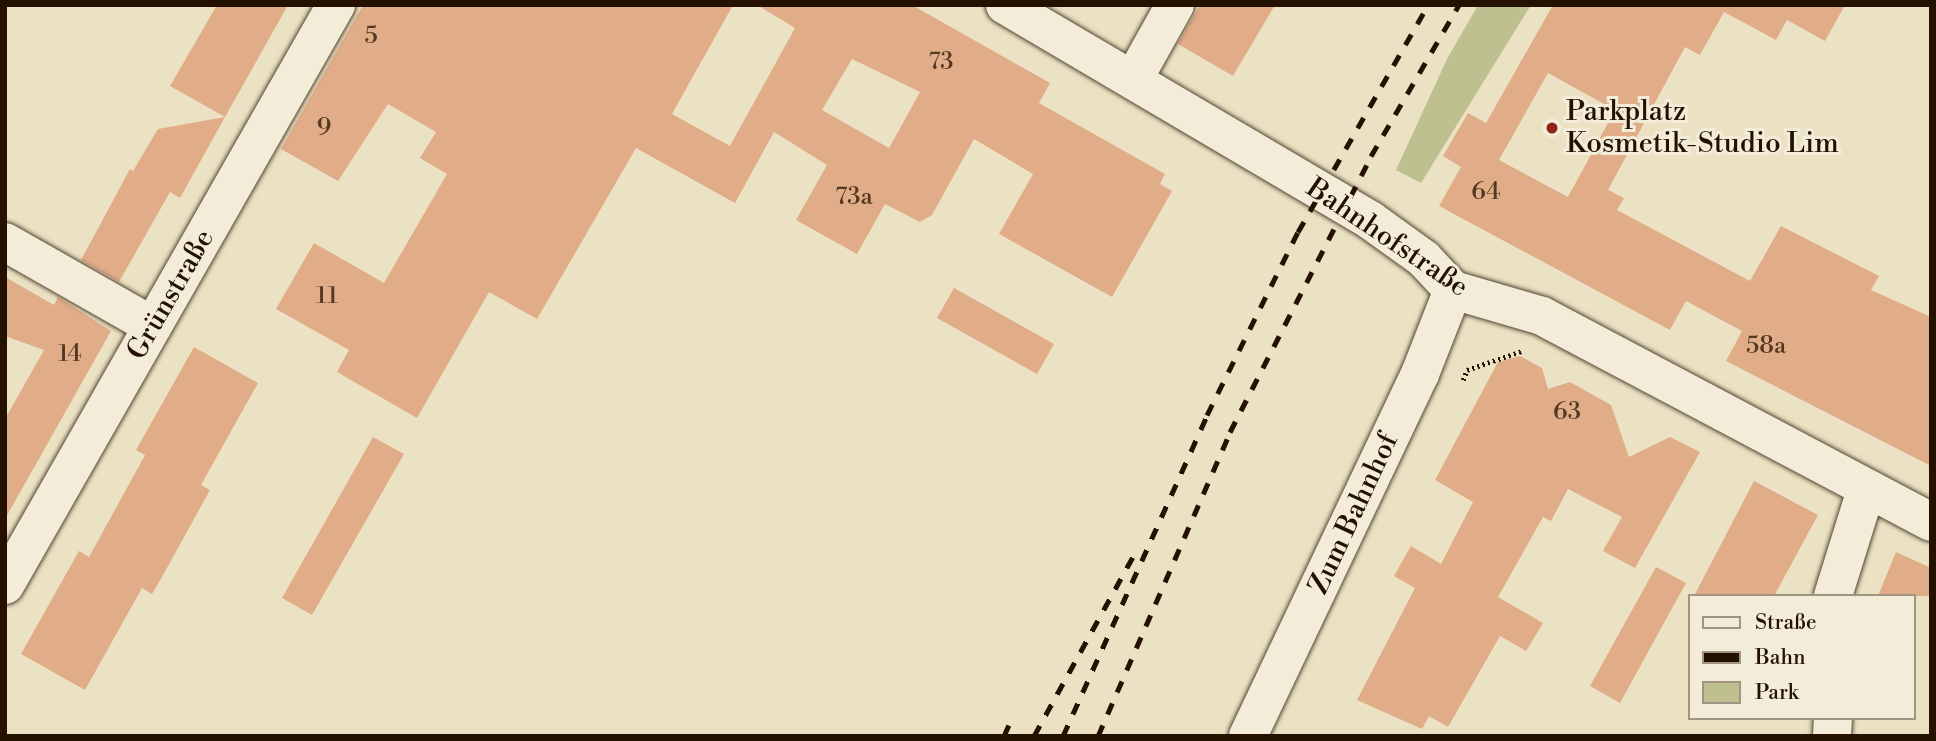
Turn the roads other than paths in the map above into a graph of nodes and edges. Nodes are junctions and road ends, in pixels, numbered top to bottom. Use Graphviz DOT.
graph roads {
  1 [pos="336,5"];
  2 [pos="1005,5"];
  3 [pos="1175,5"];
  4 [pos="1133,79"];
  5 [pos="5,242"];
  6 [pos="1454,290"];
  7 [pos="153,326"];
  8 [pos="1866,490"];
  9 [pos="1931,522"];
  10 [pos="5,585"];
  11 [pos="1834,594"];
  12 [pos="1248,736"];
  1 -- 7 [label="street, Grünstraße"];
  2 -- 4 [label="street, Bahnhofstraße"];
  3 -- 4 [label="street"];
  4 -- 6 [label="street, Bahnhofstraße"];
  5 -- 7 [label="street"];
  6 -- 8 [label="street, Bahnhofstraße"];
  6 -- 12 [label="street, Zum Bahnhof"];
  7 -- 10 [label="street, Grünstraße"];
  8 -- 9 [label="street, Bahnhofstraße"];
  8 -- 11 [label="street"];
}
